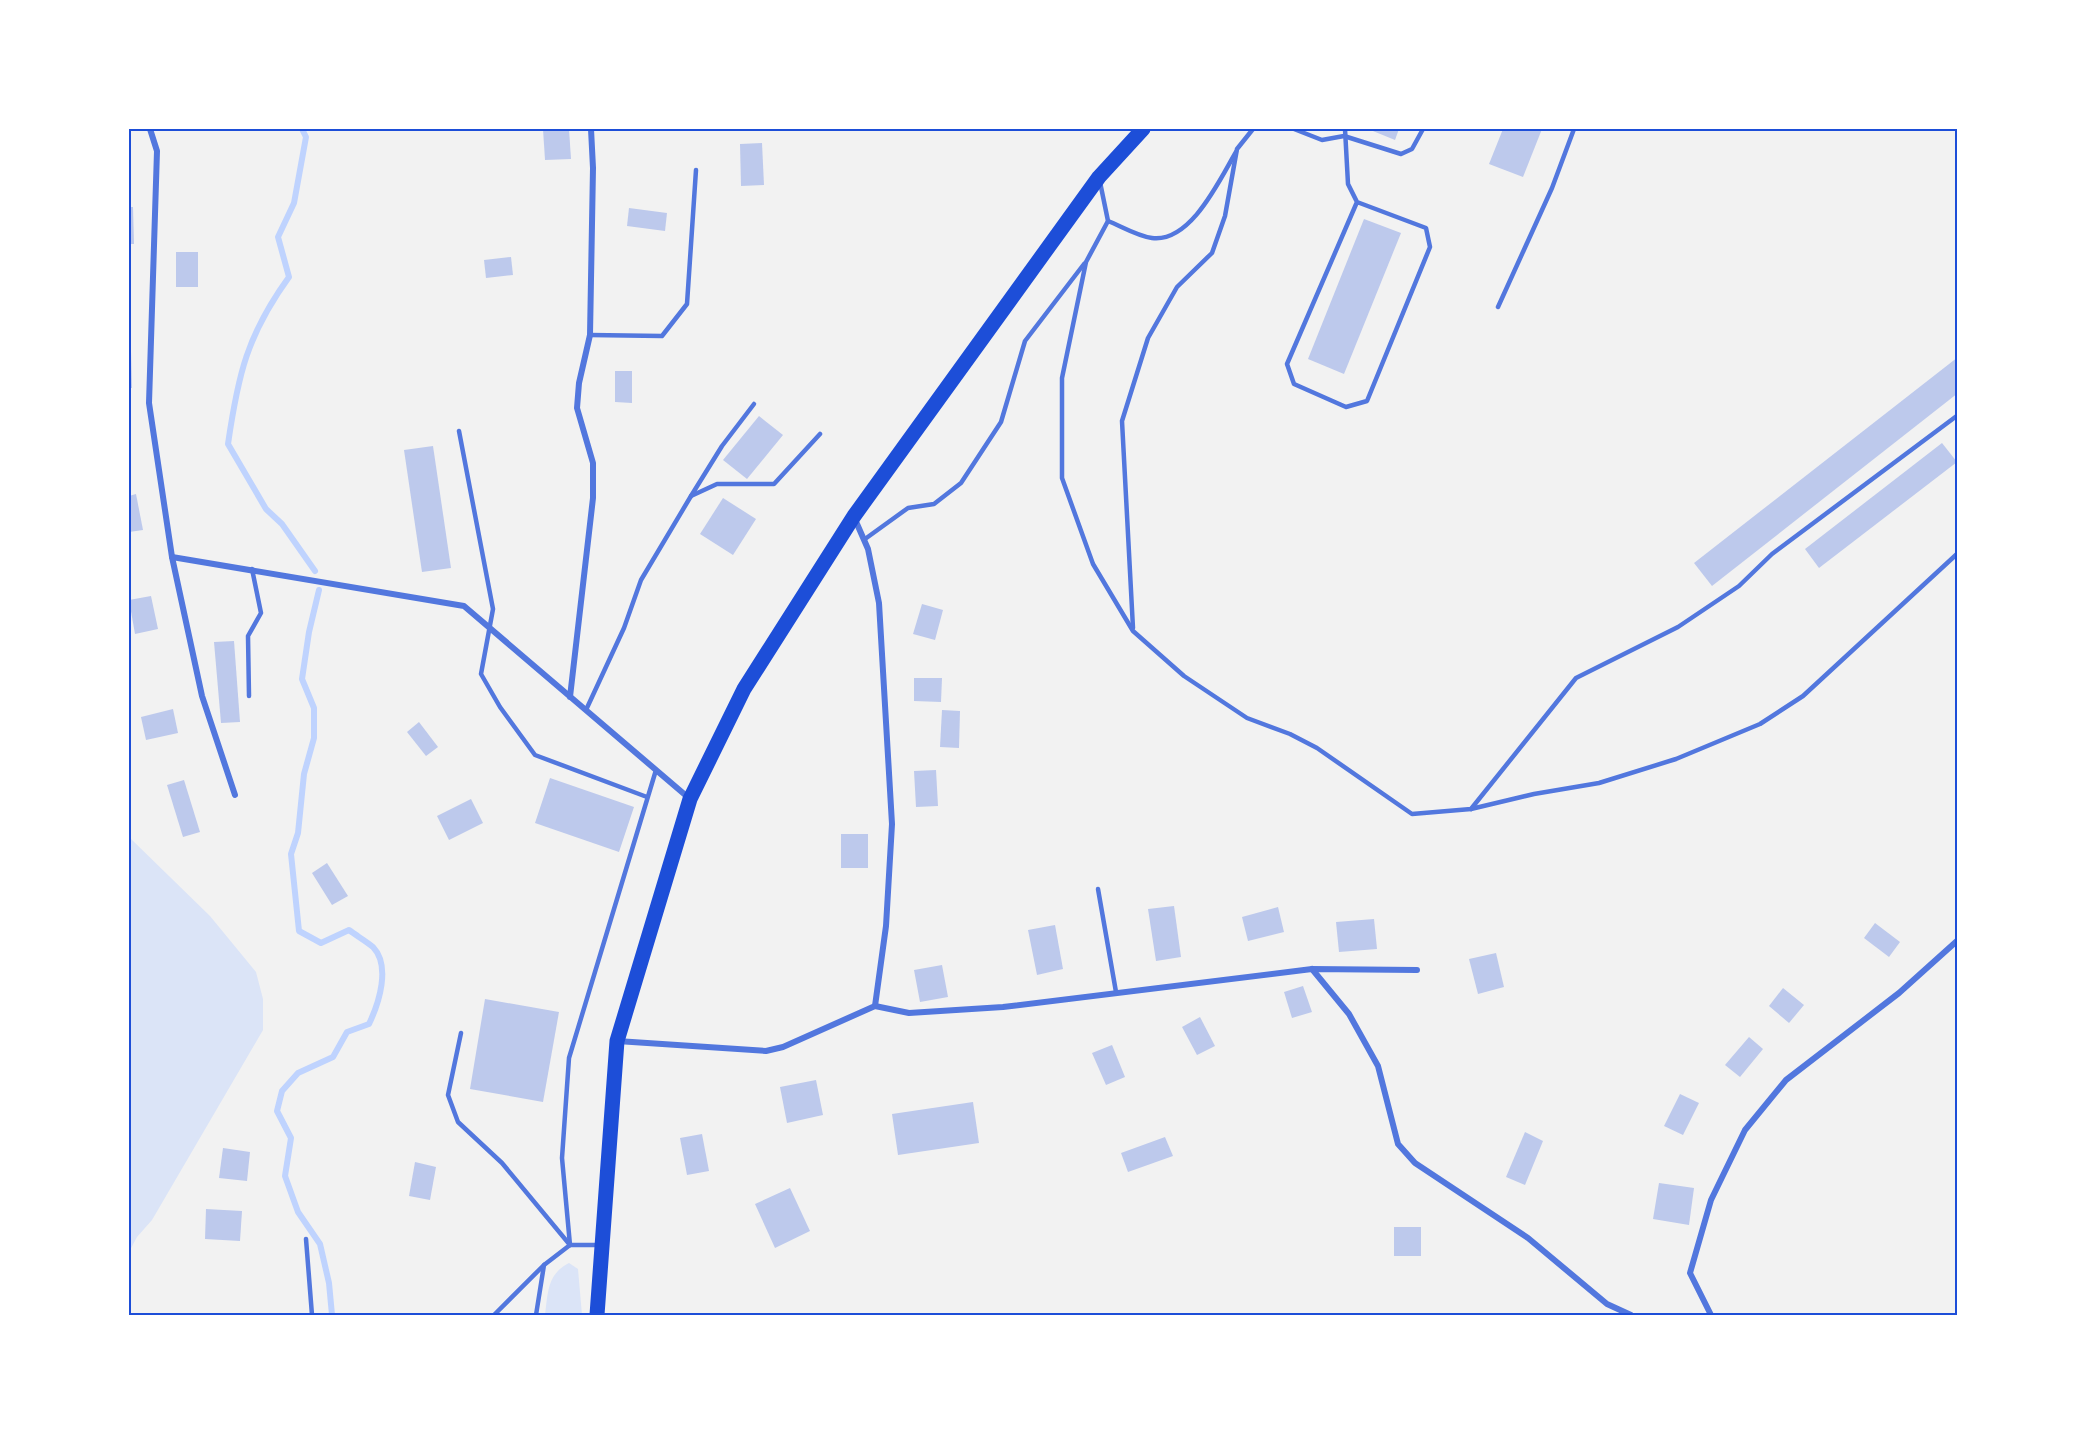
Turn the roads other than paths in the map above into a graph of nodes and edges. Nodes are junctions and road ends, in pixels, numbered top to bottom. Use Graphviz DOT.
graph roads {
  1 [pos="150,129"];
  2 [pos="591,129"];
  3 [pos="1143,129"];
  4 [pos="1252,129"];
  5 [pos="1294,129"];
  6 [pos="1345,129"];
  7 [pos="1423,129"];
  8 [pos="1574,129"];
  9 [pos="1344,135"];
  10 [pos="1237,149"];
  11 [pos="696,170"];
  12 [pos="1099,177"];
  13 [pos="1356,202"];
  14 [pos="1108,221"];
  15 [pos="1086,262"];
  16 [pos="1498,307"];
  17 [pos="590,335"];
  18 [pos="754,404"];
  19 [pos="1958,415"];
  20 [pos="459,431"];
  21 [pos="820,434"];
  22 [pos="691,496"];
  23 [pos="854,516"];
  24 [pos="865,538"];
  25 [pos="1958,553"];
  26 [pos="172,556"];
  27 [pos="252,569"];
  28 [pos="490,628"];
  29 [pos="1133,631"];
  30 [pos="249,696"];
  31 [pos="570,697"];
  32 [pos="586,710"];
  33 [pos="656,770"];
  34 [pos="235,795"];
  35 [pos="647,798"];
  36 [pos="690,799"];
  37 [pos="1471,809"];
  38 [pos="1098,889"];
  39 [pos="1958,940"];
  40 [pos="1312,969"];
  41 [pos="1417,970"];
  42 [pos="1116,992"];
  43 [pos="876,1006"];
  44 [pos="461,1033"];
  45 [pos="617,1041"];
  46 [pos="306,1239"];
  47 [pos="570,1245"];
  48 [pos="602,1245"];
  49 [pos="544,1265"];
  50 [pos="312,1315"];
  51 [pos="494,1315"];
  52 [pos="536,1315"];
  53 [pos="597,1315"];
  54 [pos="1631,1315"];
  55 [pos="1711,1315"];
  1 -- 26 [label="street"];
  2 -- 17 [label="street"];
  3 -- 12 [label="main road"];
  4 -- 10 [label="lane"];
  5 -- 9 [label="lane"];
  6 -- 9 [label="lane"];
  7 -- 9 [label="lane"];
  8 -- 16 [label="lane"];
  9 -- 13 [label="lane"];
  10 -- 14 [label="lane"];
  10 -- 29 [label="lane"];
  11 -- 17 [label="lane"];
  12 -- 14 [label="lane"];
  12 -- 23 [label="main road"];
  13 -- 13 [label="lane"];
  14 -- 15 [label="lane"];
  15 -- 24 [label="lane"];
  15 -- 29 [label="lane"];
  17 -- 31 [label="street"];
  18 -- 22 [label="lane"];
  19 -- 37 [label="lane"];
  20 -- 28 [label="lane"];
  21 -- 22 [label="lane"];
  22 -- 32 [label="lane"];
  23 -- 24 [label="street"];
  23 -- 36 [label="main road"];
  24 -- 43 [label="street"];
  25 -- 37 [label="lane"];
  26 -- 27 [label="street"];
  26 -- 34 [label="street"];
  27 -- 28 [label="street"];
  27 -- 30 [label="lane"];
  28 -- 31 [label="street"];
  28 -- 35 [label="lane"];
  29 -- 37 [label="lane"];
  31 -- 32 [label="street"];
  32 -- 33 [label="street"];
  33 -- 35 [label="lane"];
  33 -- 36 [label="street"];
  35 -- 47 [label="lane"];
  36 -- 45 [label="main road"];
  38 -- 42 [label="lane"];
  39 -- 55 [label="street"];
  40 -- 41 [label="street"];
  40 -- 42 [label="street"];
  40 -- 54 [label="street"];
  42 -- 43 [label="street"];
  43 -- 45 [label="street"];
  44 -- 47 [label="lane"];
  45 -- 48 [label="main road"];
  46 -- 50 [label="lane"];
  47 -- 48 [label="lane"];
  47 -- 49 [label="lane"];
  48 -- 53 [label="main road"];
  49 -- 51 [label="lane"];
  49 -- 52 [label="lane"];
}
